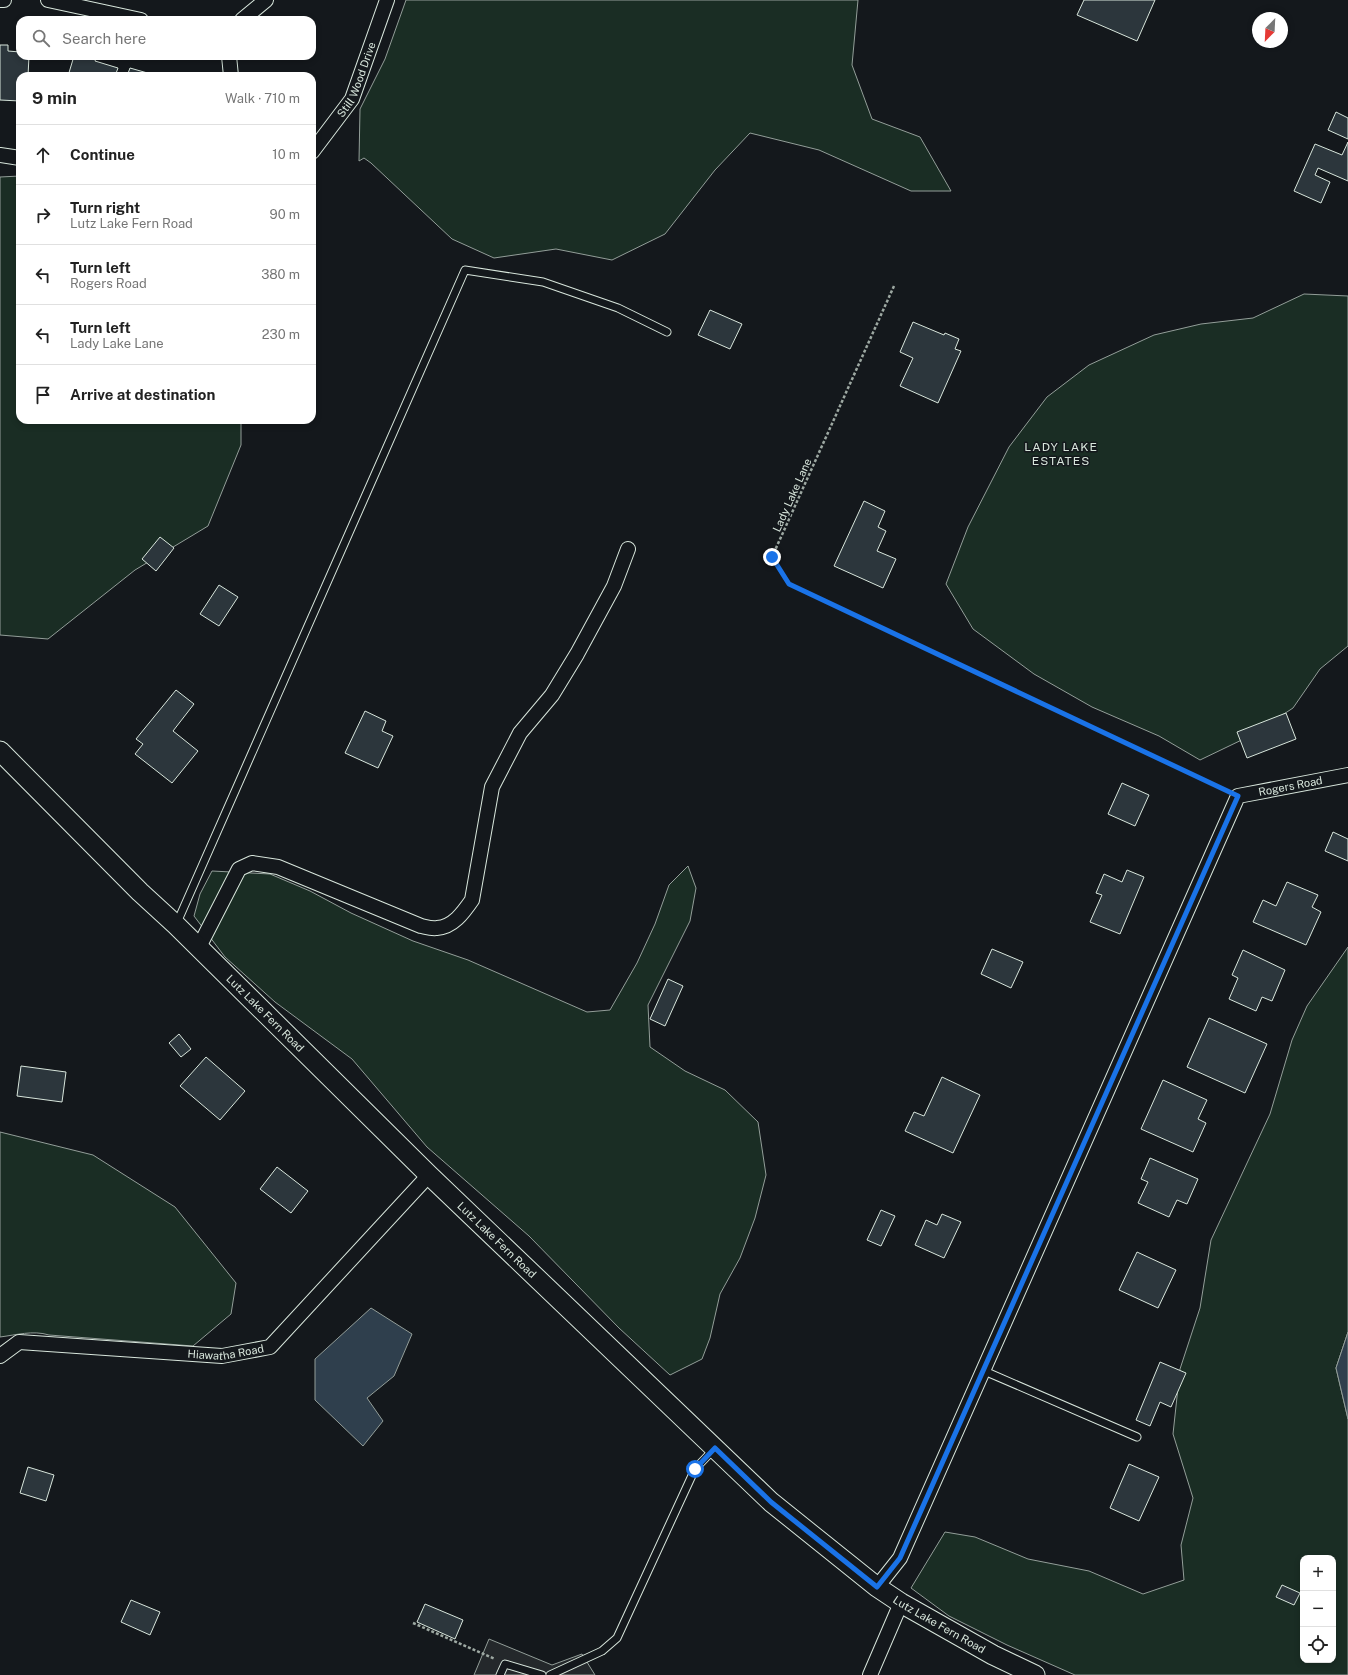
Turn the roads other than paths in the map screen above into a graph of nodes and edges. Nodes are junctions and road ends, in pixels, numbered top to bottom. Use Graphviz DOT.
graph roads {
  1 [pos="0,0"];
  2 [pos="4,0"];
  3 [pos="48,0"];
  4 [pos="266,0"];
  5 [pos="387,0"];
  6 [pos="122,16"];
  7 [pos="247,16"];
  8 [pos="229,60"];
  9 [pos="231,72"];
  10 [pos="316,147"];
  11 [pos="0,155"];
  12 [pos="16,157"];
  13 [pos="667,332"];
  14 [pos="628,549"];
  15 [pos="0,751"];
  16 [pos="1348,775"];
  17 [pos="176,925"];
  18 [pos="199,948"];
  19 [pos="429,1175"];
  20 [pos="0,1356"];
  21 [pos="982,1370"];
  22 [pos="1137,1437"];
  23 [pos="715,1448"];
  24 [pos="877,1587"];
  25 [pos="901,1603"];
  26 [pos="500,1675"];
  27 [pos="542,1675"];
  28 [pos="550,1675"];
  29 [pos="870,1675"];
  30 [pos="1035,1675"];
  1 -- 2 [label="street"];
  3 -- 6 [label="street"];
  4 -- 7 [label="street"];
  5 -- 10 [label="street, Still Wood Drive"];
  8 -- 9 [label="street"];
  11 -- 12 [label="street"];
  13 -- 17 [label="lane"];
  14 -- 18 [label="street"];
  15 -- 17 [label="main road, Lutz Lake Fern Road"];
  16 -- 21 [label="street, Rogers Road"];
  17 -- 18 [label="main road, Lutz Lake Fern Road"];
  18 -- 19 [label="main road, Lutz Lake Fern Road"];
  19 -- 20 [label="street, Hiawatha Road"];
  19 -- 23 [label="main road, Lutz Lake Fern Road"];
  21 -- 22 [label="lane"];
  21 -- 24 [label="street"];
  23 -- 24 [label="main road, Lutz Lake Fern Road"];
  23 -- 28 [label="lane"];
  24 -- 25 [label="main road, Lutz Lake Fern Road"];
  25 -- 29 [label="street"];
  25 -- 30 [label="main road, Lutz Lake Fern Road"];
  26 -- 27 [label="lane"];
}
